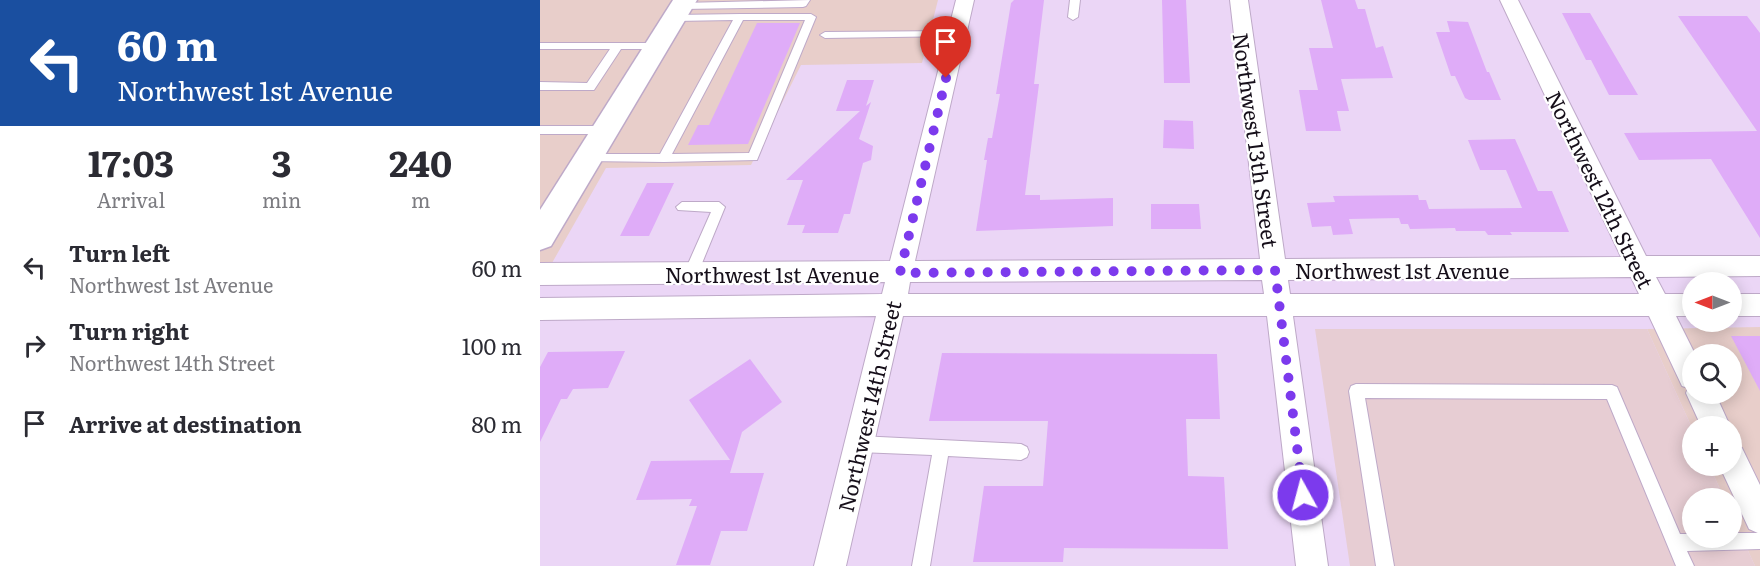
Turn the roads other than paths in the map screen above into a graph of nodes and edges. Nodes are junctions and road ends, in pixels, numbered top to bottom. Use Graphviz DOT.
graph roads {
  1 [pos="805,0"];
  2 [pos="964,0"];
  3 [pos="1075,0"];
  4 [pos="1239,0"];
  5 [pos="1509,0"];
  6 [pos="681,8"];
  7 [pos="740,17"];
  8 [pos="1073,17"];
  9 [pos="957,34"];
  10 [pos="825,35"];
  11 [pos="540,46"];
  12 [pos="618,46"];
  13 [pos="657,46"];
  14 [pos="540,86"];
  15 [pos="540,130"];
  16 [pos="606,130"];
  17 [pos="588,158"];
  18 [pos="664,158"];
  19 [pos="682,207"];
  20 [pos="540,237"];
  21 [pos="1760,266"];
  22 [pos="1639,267"];
  23 [pos="1275,270"];
  24 [pos="690,273"];
  25 [pos="900,273"];
  26 [pos="540,274"];
  27 [pos="892,305"];
  28 [pos="1657,305"];
  29 [pos="1682,305"];
  30 [pos="1742,305"];
  31 [pos="1760,305"];
  32 [pos="1280,306"];
  33 [pos="540,309"];
  34 [pos="1682,356"];
  35 [pos="859,444"];
  36 [pos="941,448"];
  37 [pos="1021,452"];
  38 [pos="1740,476"];
  39 [pos="1760,518"];
  40 [pos="1760,541"];
  41 [pos="1675,543"];
  42 [pos="830,566"];
  43 [pos="921,566"];
  44 [pos="1312,566"];
  45 [pos="1385,566"];
  46 [pos="1685,566"];
  1 -- 6 [label="lane"];
  2 -- 9 [label="street, Northwest 14th Street"];
  3 -- 8 [label="lane"];
  4 -- 23 [label="street, Northwest 13th Street"];
  5 -- 22 [label="street, Northwest 12th Street"];
  6 -- 7 [label="lane"];
  6 -- 13 [label="street"];
  7 -- 18 [label="lane"];
  7 -- 18 [label="lane"];
  9 -- 10 [label="lane"];
  9 -- 25 [label="street, Northwest 14th Street"];
  11 -- 12 [label="lane"];
  12 -- 13 [label="lane"];
  12 -- 14 [label="lane"];
  13 -- 16 [label="street"];
  15 -- 16 [label="lane"];
  16 -- 17 [label="street"];
  17 -- 18 [label="lane"];
  17 -- 20 [label="street"];
  19 -- 24 [label="lane"];
  21 -- 22 [label="street, Northwest 1st Avenue"];
  22 -- 23 [label="street, Northwest 1st Avenue"];
  22 -- 28 [label="street, Northwest 12th Street"];
  23 -- 25 [label="street, Northwest 1st Avenue"];
  23 -- 32 [label="street, Northwest 13th Street"];
  24 -- 25 [label="street, Northwest 1st Avenue"];
  24 -- 26 [label="street, Northwest 1st Avenue"];
  25 -- 27 [label="street, Northwest 14th Street"];
  27 -- 32 [label="street, Northwest 1st Avenue"];
  27 -- 33 [label="street, Northwest 1st Avenue"];
  27 -- 35 [label="street, Northwest 14th Street"];
  28 -- 29 [label="street, Northwest 1st Avenue"];
  28 -- 32 [label="street, Northwest 1st Avenue"];
  28 -- 34 [label="street, Northwest 12th Street"];
  30 -- 31 [label="street"];
  32 -- 44 [label="street, Northwest 13th Street"];
  35 -- 36 [label="lane"];
  35 -- 42 [label="street, Northwest 14th Street"];
  36 -- 37 [label="lane"];
  36 -- 43 [label="lane"];
  38 -- 39 [label="street"];
  40 -- 41 [label="lane"];
  41 -- 45 [label="lane"];
  41 -- 46 [label="lane"];
}
